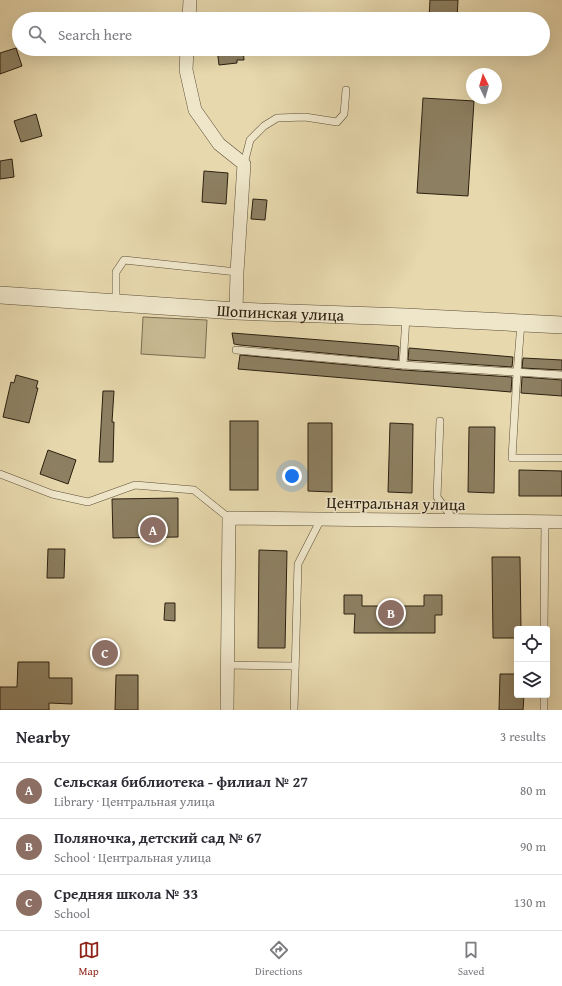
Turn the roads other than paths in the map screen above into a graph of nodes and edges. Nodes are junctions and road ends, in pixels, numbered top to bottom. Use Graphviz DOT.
graph roads {
  1 [pos="190,0"];
  2 [pos="189,12"];
  3 [pos="187,56"];
  4 [pos="346,90"];
  5 [pos="244,164"];
  6 [pos="237,272"];
  7 [pos="0,294"];
  8 [pos="116,303"];
  9 [pos="236,311"];
  10 [pos="406,317"];
  11 [pos="521,323"];
  12 [pos="562,325"];
  13 [pos="236,350"];
  14 [pos="403,365"];
  15 [pos="516,372"];
  16 [pos="562,375"];
  17 [pos="440,421"];
  18 [pos="562,458"];
  19 [pos="0,474"];
  20 [pos="229,518"];
  21 [pos="321,519"];
  22 [pos="454,520"];
  23 [pos="545,522"];
  24 [pos="562,522"];
  25 [pos="544,626"];
  26 [pos="227,665"];
  27 [pos="295,666"];
  28 [pos="544,698"];
  29 [pos="227,710"];
  30 [pos="294,710"];
  31 [pos="544,710"];
  1 -- 2 [label="street"];
  3 -- 5 [label="street"];
  4 -- 5 [label="lane"];
  5 -- 6 [label="street"];
  6 -- 8 [label="lane"];
  6 -- 9 [label="street"];
  7 -- 8 [label="street, Шопинская улица"];
  8 -- 9 [label="street, Шопинская улица"];
  9 -- 10 [label="street, Шопинская улица"];
  10 -- 11 [label="street, Шопинская улица"];
  10 -- 14 [label="lane"];
  11 -- 12 [label="street, Шопинская улица"];
  11 -- 15 [label="lane"];
  13 -- 14 [label="lane"];
  14 -- 15 [label="lane"];
  15 -- 16 [label="lane"];
  15 -- 18 [label="lane"];
  17 -- 22 [label="lane"];
  19 -- 20 [label="lane"];
  20 -- 21 [label="street, Центральная улица"];
  20 -- 26 [label="street"];
  21 -- 22 [label="street, Центральная улица"];
  21 -- 27 [label="lane"];
  22 -- 23 [label="street, Центральная улица"];
  23 -- 24 [label="street, Центральная улица"];
  23 -- 25 [label="lane"];
  26 -- 27 [label="lane"];
  26 -- 29 [label="street"];
  27 -- 30 [label="lane"];
  28 -- 31 [label="lane"];
}
